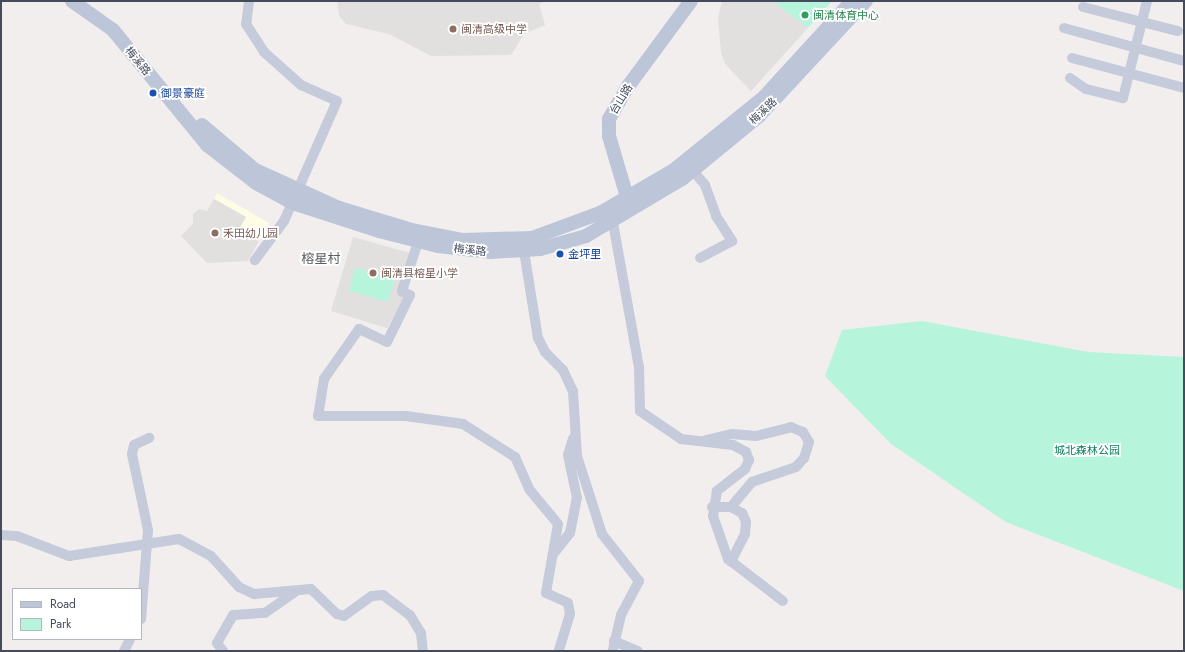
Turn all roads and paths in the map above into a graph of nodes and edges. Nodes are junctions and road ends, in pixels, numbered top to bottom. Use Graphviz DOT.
graph roads {
  1 [pos="72,1"];
  2 [pos="91,1"];
  3 [pos="249,1"];
  4 [pos="691,1"];
  5 [pos="852,1"];
  6 [pos="866,1"];
  7 [pos="1147,1"];
  8 [pos="1083,7"];
  9 [pos="1142,22"];
  10 [pos="1064,28"];
  11 [pos="1178,31"];
  12 [pos="1136,47"];
  13 [pos="1072,58"];
  14 [pos="1184,61"];
  15 [pos="1128,73"];
  16 [pos="1070,78"];
  17 [pos="1184,88"];
  18 [pos="692,171"];
  19 [pos="295,197"];
  20 [pos="630,205"];
  21 [pos="613,223"];
  22 [pos="418,242"];
  23 [pos="524,251"];
  24 [pos="700,258"];
  25 [pos="255,260"];
  26 [pos="574,435"];
  27 [pos="149,438"];
  28 [pos="694,442"];
  29 [pos="712,507"];
  30 [pos="731,507"];
  31 [pos="1,535"];
  32 [pos="146,544"];
  33 [pos="555,552"];
  34 [pos="731,562"];
  35 [pos="299,589"];
  36 [pos="783,602"];
  37 [pos="142,604"];
  38 [pos="130,640"];
  39 [pos="613,646"];
  40 [pos="124,651"];
  41 [pos="223,651"];
  42 [pos="423,651"];
  43 [pos="559,651"];
  44 [pos="638,651"];
  1 -- 19 [label="main road, 梅溪路"];
  2 -- 19 [label="main road, 梅溪路"];
  3 -- 19 [label="street"];
  4 -- 20 [label="main road, 台山路"];
  5 -- 20 [label="main road, 梅溪路"];
  6 -- 18 [label="main road, 梅溪路"];
  7 -- 9 [label="street"];
  8 -- 9 [label="street"];
  9 -- 11 [label="street"];
  9 -- 12 [label="street"];
  10 -- 12 [label="street"];
  12 -- 14 [label="street"];
  12 -- 15 [label="street"];
  13 -- 15 [label="street"];
  15 -- 16 [label="street"];
  15 -- 17 [label="street"];
  18 -- 20 [label="main road, 梅溪路"];
  18 -- 24 [label="street"];
  19 -- 20 [label="main road, 梅溪路"];
  19 -- 22 [label="main road, 梅溪路"];
  19 -- 25 [label="street"];
  20 -- 21 [label="main road, 梅溪路"];
  21 -- 23 [label="main road, 梅溪路"];
  21 -- 28 [label="street"];
  22 -- 23 [label="main road, 梅溪路"];
  22 -- 33 [label="street"];
  23 -- 26 [label="street"];
  26 -- 33 [label="street"];
  26 -- 39 [label="street"];
  27 -- 32 [label="street"];
  28 -- 29 [label="street"];
  28 -- 30 [label="street"];
  29 -- 30 [label="street"];
  29 -- 34 [label="street"];
  30 -- 34 [label="street"];
  31 -- 32 [label="street"];
  32 -- 35 [label="street"];
  32 -- 37 [label="street"];
  33 -- 43 [label="street"];
  34 -- 36 [label="street"];
  35 -- 41 [label="street"];
  35 -- 42 [label="street"];
  38 -- 40 [label="street"];
  39 -- 44 [label="street"];
}
